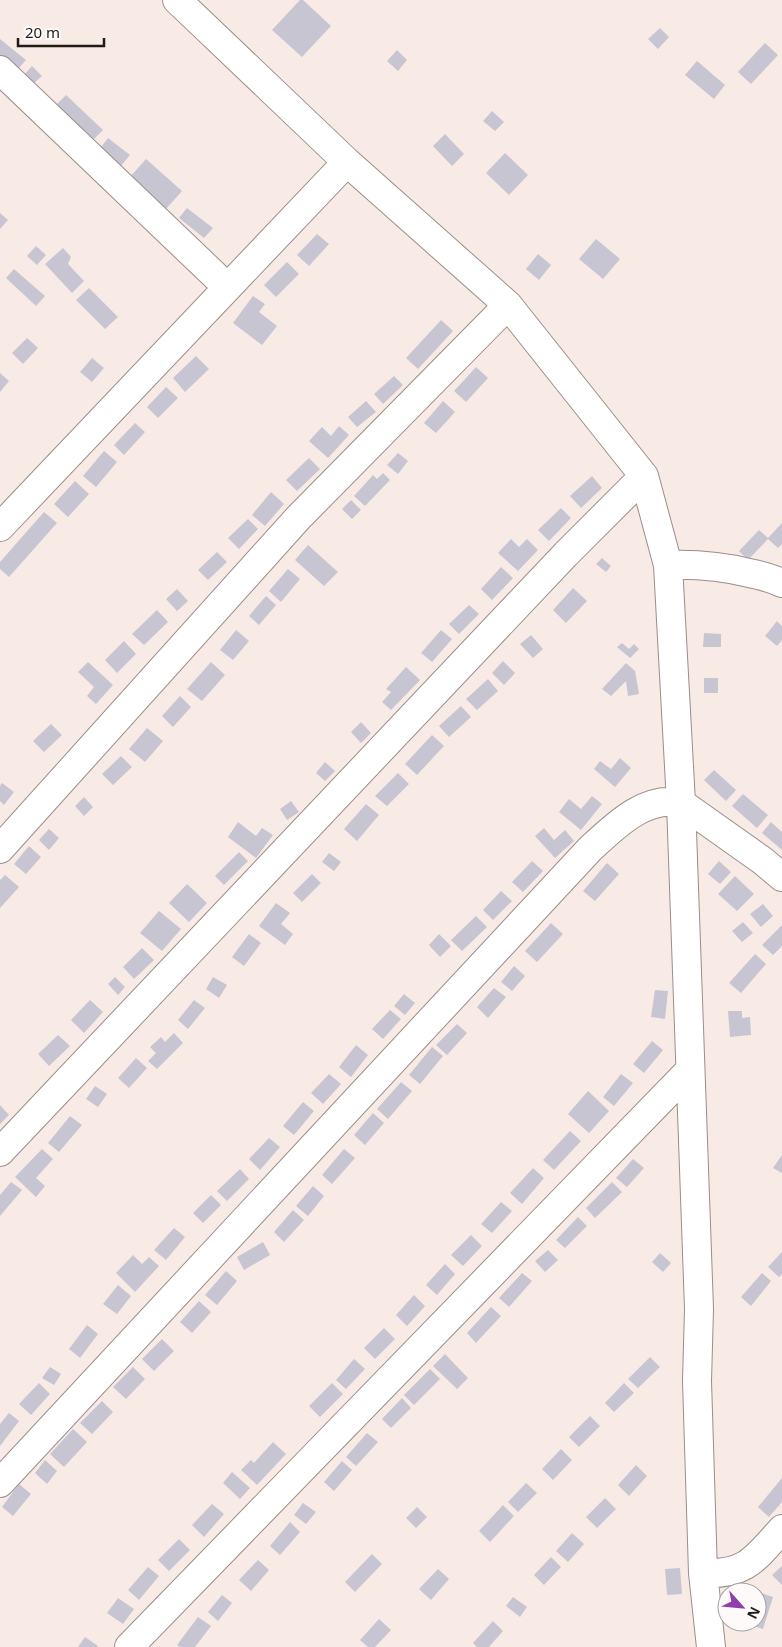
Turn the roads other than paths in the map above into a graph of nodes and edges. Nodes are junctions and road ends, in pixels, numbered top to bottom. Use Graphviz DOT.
graph roads {
  1 [pos="177,0"];
  2 [pos="0,70"];
  3 [pos="347,162"];
  4 [pos="228,287"];
  5 [pos="508,305"];
  6 [pos="644,476"];
  7 [pos="0,528"];
  8 [pos="668,565"];
  9 [pos="779,577"];
  10 [pos="681,803"];
  11 [pos="0,849"];
  12 [pos="782,877"];
  13 [pos="690,1070"];
  14 [pos="0,1152"];
  15 [pos="0,1482"];
  16 [pos="782,1529"];
  17 [pos="703,1573"];
  18 [pos="129,1647"];
  19 [pos="712,1647"];
  1 -- 3 [label="street"];
  2 -- 4 [label="street"];
  3 -- 4 [label="street"];
  3 -- 5 [label="street"];
  4 -- 7 [label="street"];
  5 -- 6 [label="street"];
  5 -- 11 [label="street"];
  6 -- 8 [label="street"];
  6 -- 14 [label="street"];
  8 -- 9 [label="street"];
  8 -- 10 [label="street"];
  10 -- 12 [label="street"];
  10 -- 13 [label="street"];
  10 -- 15 [label="street"];
  13 -- 17 [label="street"];
  13 -- 18 [label="street"];
  16 -- 17 [label="street"];
  17 -- 19 [label="street"];
}
